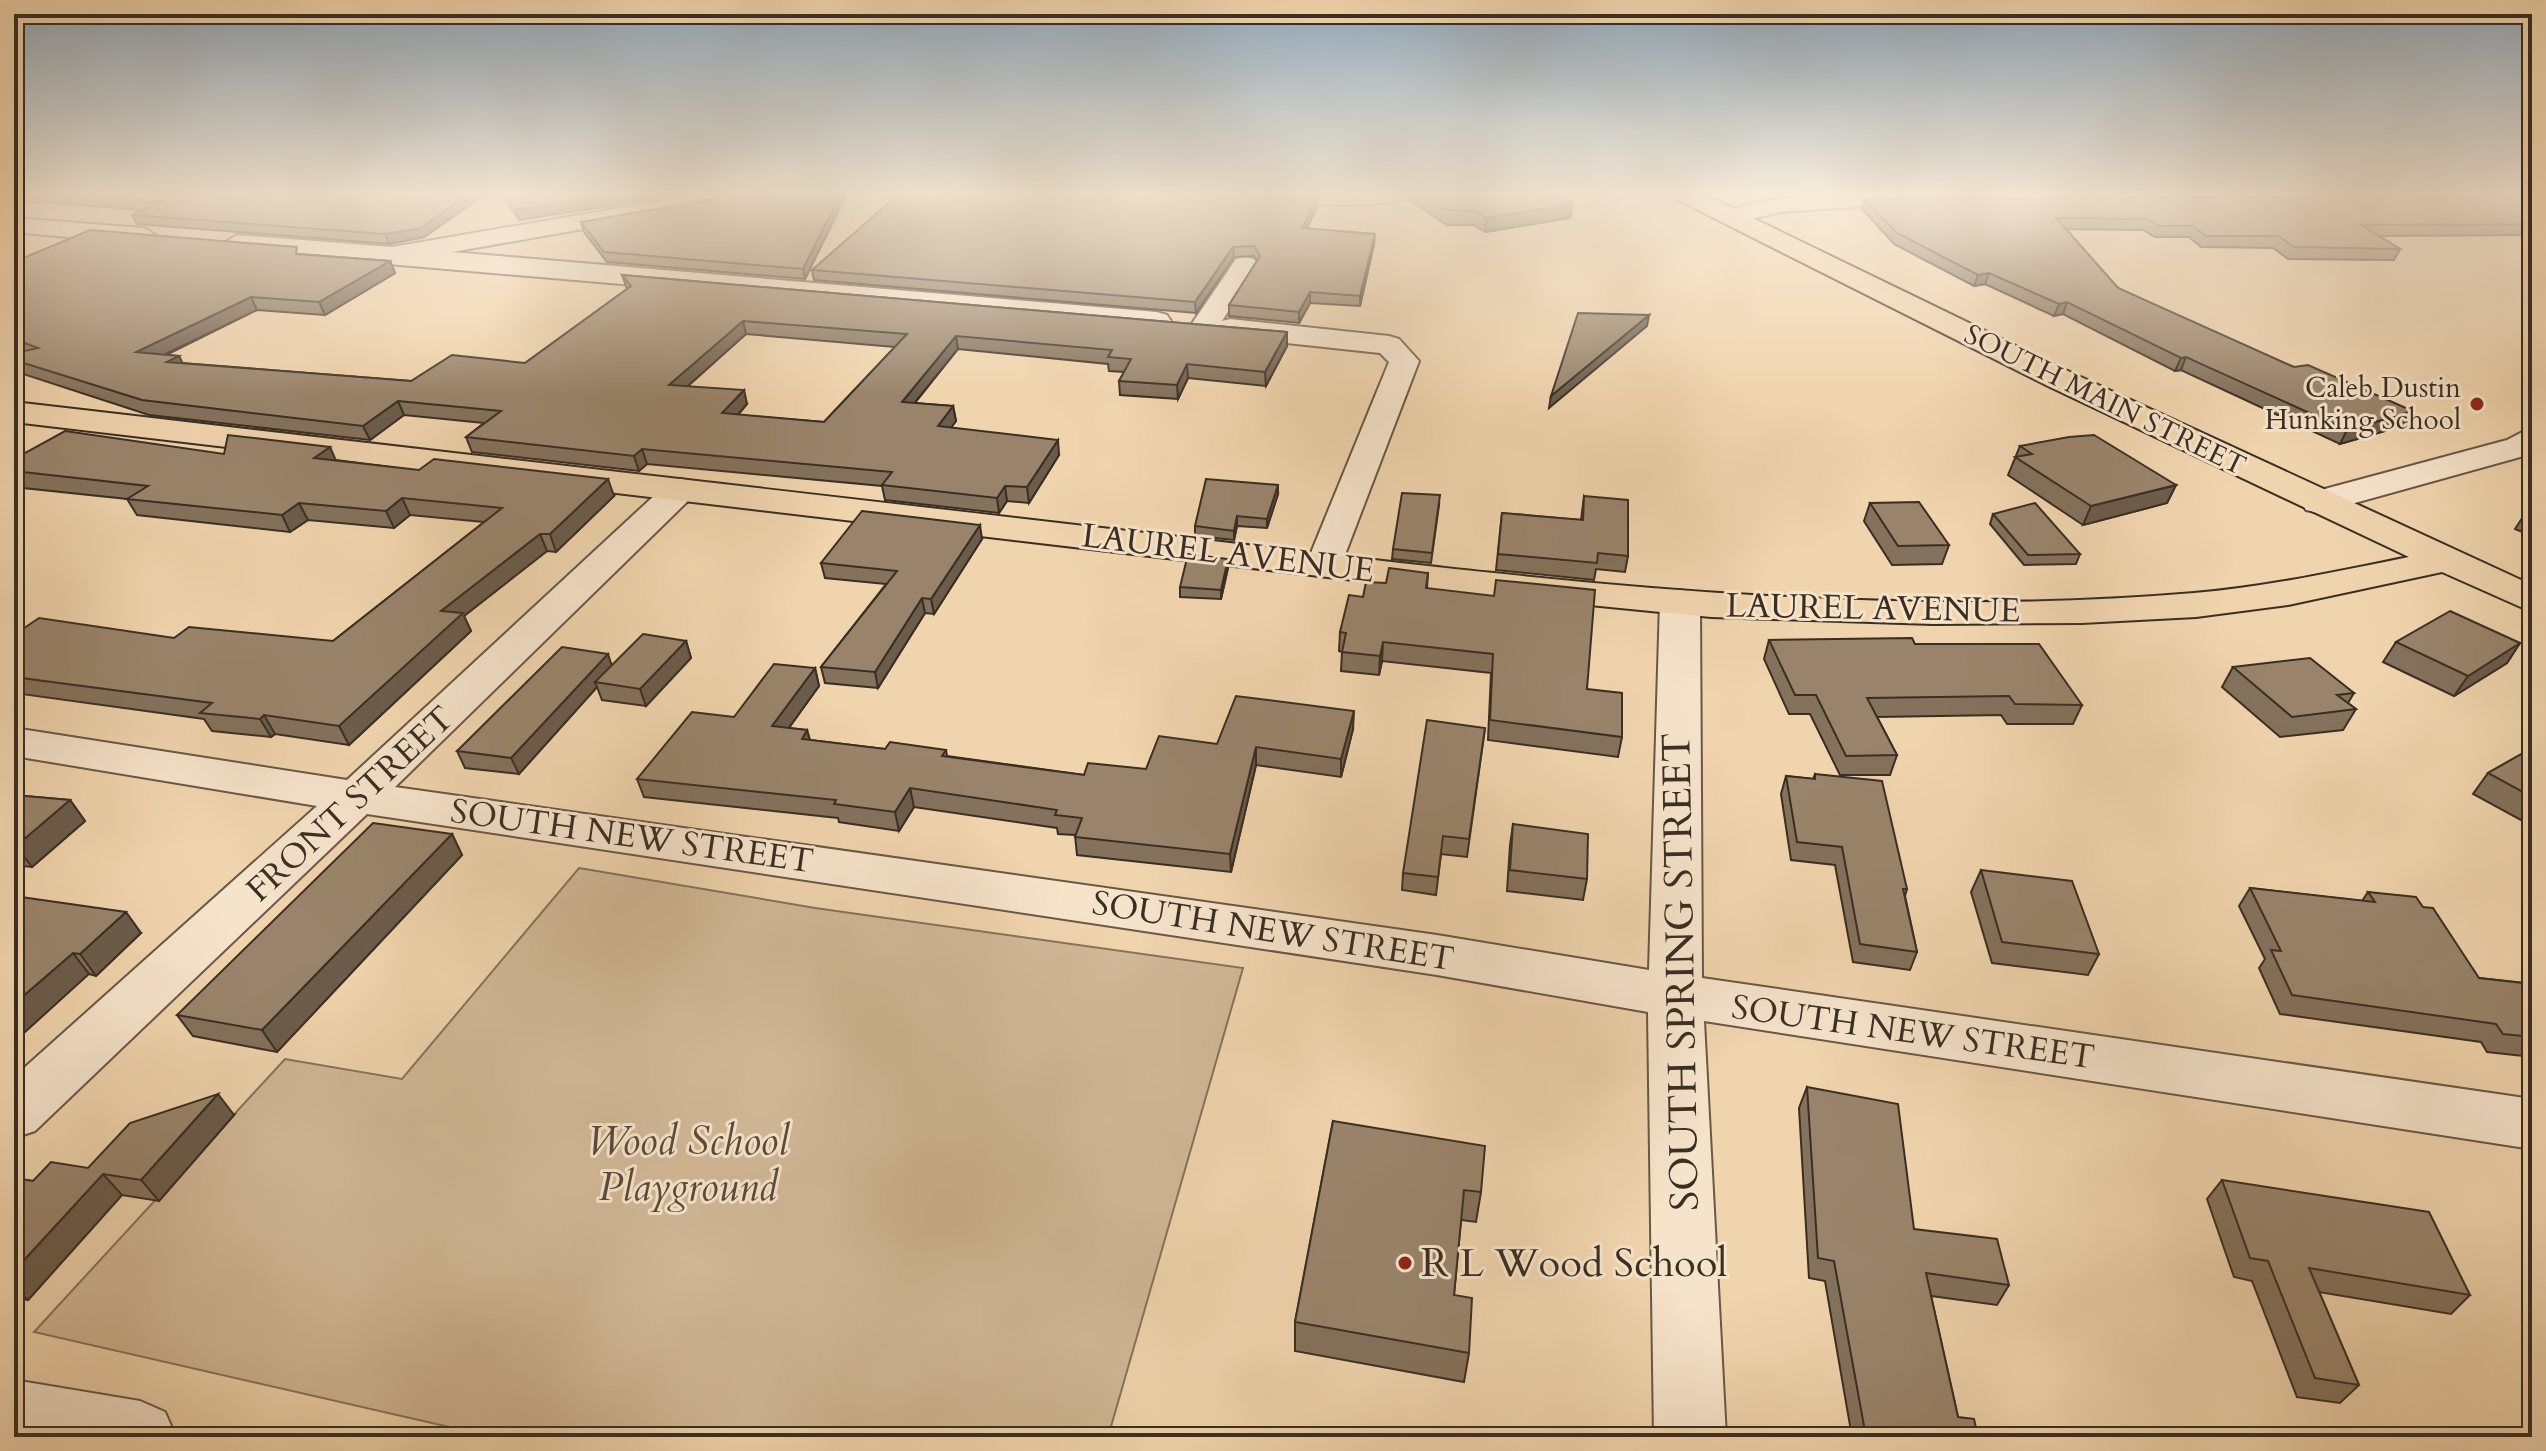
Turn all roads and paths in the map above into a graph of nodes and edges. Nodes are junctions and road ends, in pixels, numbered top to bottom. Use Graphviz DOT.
graph roads {
  1 [pos="458,261"];
  2 [pos="1820,261"];
  3 [pos="1245,265"];
  4 [pos="1205,325"];
  5 [pos="14,412"];
  6 [pos="2532,437"];
  7 [pos="2487,455"];
  8 [pos="2532,472"];
  9 [pos="681,489"];
  10 [pos="2319,502"];
  11 [pos="2443,561"];
  12 [pos="1325,565"];
  13 [pos="2532,600"];
  14 [pos="1680,602"];
  15 [pos="14,742"];
  16 [pos="356,797"];
  17 [pos="1675,995"];
  18 [pos="14,1113"];
  19 [pos="2532,1124"];
  20 [pos="14,1415"];
  21 [pos="140,1437"];
  22 [pos="1690,1437"];
  1 -- 4 [label="street"];
  2 -- 10 [label="main road, SOUTH MAIN STREET"];
  3 -- 4 [label="street"];
  4 -- 12 [label="street"];
  5 -- 9 [label="main road, LAUREL AVENUE"];
  6 -- 7 [label="street"];
  7 -- 8 [label="street"];
  7 -- 10 [label="street"];
  9 -- 12 [label="main road, LAUREL AVENUE"];
  9 -- 16 [label="street, FRONT STREET"];
  10 -- 11 [label="main road, SOUTH MAIN STREET"];
  11 -- 13 [label="main road, SOUTH MAIN STREET"];
  11 -- 14 [label="main road, LAUREL AVENUE"];
  12 -- 14 [label="main road, LAUREL AVENUE"];
  14 -- 17 [label="street, SOUTH SPRING STREET"];
  15 -- 16 [label="street, SOUTH NEW STREET"];
  16 -- 17 [label="street, SOUTH NEW STREET"];
  16 -- 18 [label="street, FRONT STREET"];
  17 -- 19 [label="street, SOUTH NEW STREET"];
  17 -- 22 [label="street, SOUTH SPRING STREET"];
  20 -- 21 [label="street"];
}
